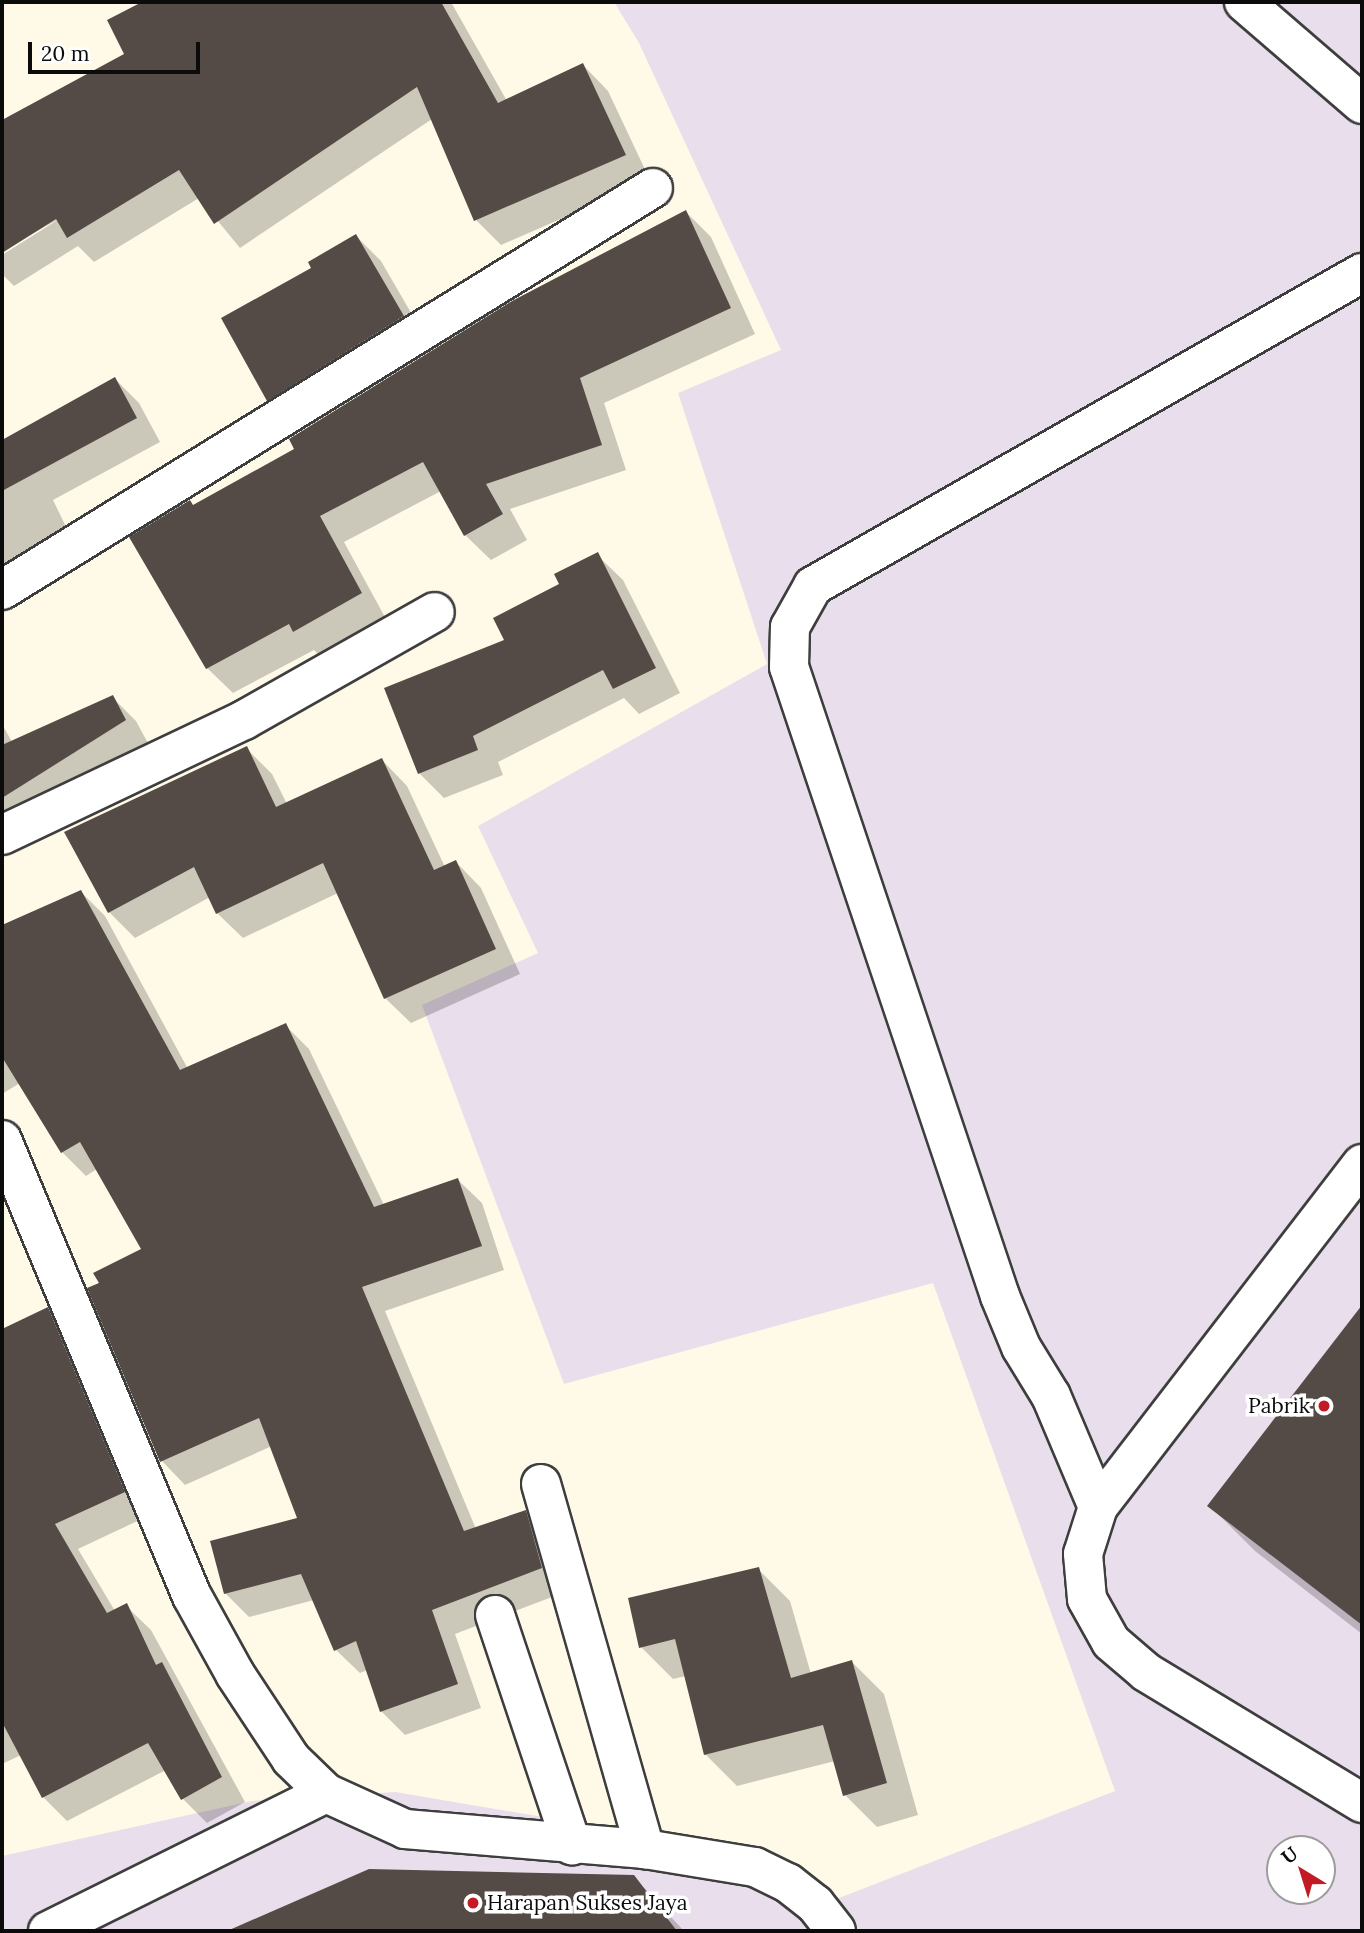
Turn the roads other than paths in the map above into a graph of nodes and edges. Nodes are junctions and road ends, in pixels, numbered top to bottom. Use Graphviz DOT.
graph roads {
  1 [pos="1244,2"];
  2 [pos="1362,104"];
  3 [pos="653,188"];
  4 [pos="1362,273"];
  5 [pos="2,590"];
  6 [pos="435,612"];
  7 [pos="2,835"];
  8 [pos="2,1140"];
  9 [pos="1362,1164"];
  10 [pos="541,1484"];
  11 [pos="1098,1507"];
  12 [pos="495,1615"];
  13 [pos="326,1793"];
  14 [pos="1362,1803"];
  15 [pos="572,1844"];
  16 [pos="645,1849"];
  17 [pos="48,1931"];
  18 [pos="836,1931"];
  1 -- 2 [label="street"];
  3 -- 5 [label="street"];
  4 -- 11 [label="street"];
  6 -- 7 [label="street"];
  8 -- 13 [label="street"];
  9 -- 11 [label="street"];
  10 -- 16 [label="street"];
  11 -- 14 [label="street"];
  12 -- 15 [label="street"];
  13 -- 15 [label="street"];
  13 -- 17 [label="street"];
  15 -- 16 [label="street"];
  16 -- 18 [label="street"];
}
